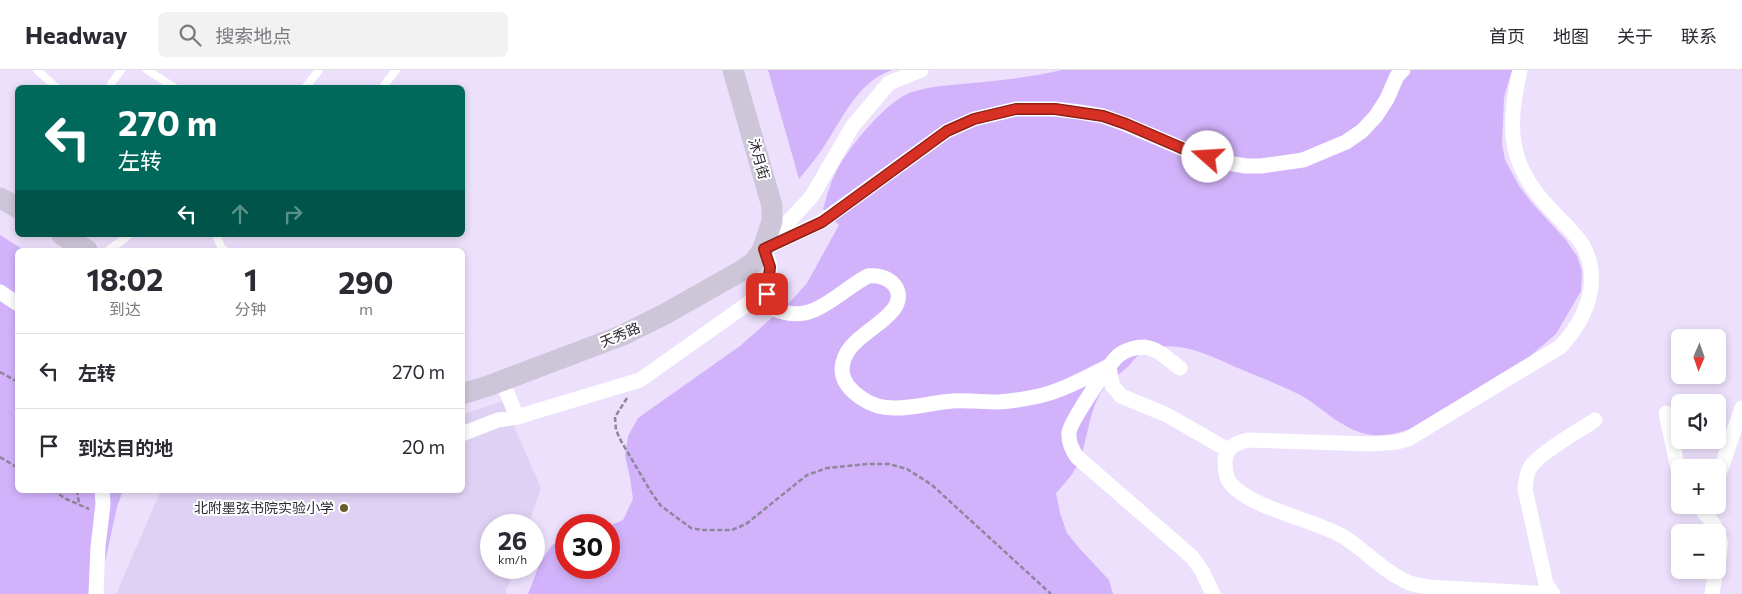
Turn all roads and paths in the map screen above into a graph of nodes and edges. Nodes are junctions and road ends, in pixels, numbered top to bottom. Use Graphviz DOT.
graph roads {
  1 [pos="37,70"];
  2 [pos="121,70"];
  3 [pos="147,70"];
  4 [pos="320,70"];
  5 [pos="396,70"];
  6 [pos="733,70"];
  7 [pos="920,70"];
  8 [pos="1403,70"];
  9 [pos="1520,70"];
  10 [pos="54,85"];
  11 [pos="111,85"];
  12 [pos="170,85"];
  13 [pos="308,85"];
  14 [pos="384,85"];
  15 [pos="0,198"];
  16 [pos="15,206"];
  17 [pos="65,237"];
  18 [pos="126,237"];
  19 [pos="84,248"];
  20 [pos="112,248"];
  21 [pos="764,249"];
  22 [pos="767,290"];
  23 [pos="0,292"];
  24 [pos="15,302"];
  25 [pos="1109,366"];
  26 [pos="1180,368"];
  27 [pos="0,372"];
  28 [pos="15,380"];
  29 [pos="640,380"];
  30 [pos="502,381"];
  31 [pos="465,393"];
  32 [pos="1742,408"];
  33 [pos="1666,413"];
  34 [pos="517,416"];
  35 [pos="1595,420"];
  36 [pos="465,433"];
  37 [pos="1228,450"];
  38 [pos="0,457"];
  39 [pos="1676,459"];
  40 [pos="1724,459"];
  41 [pos="15,466"];
  42 [pos="58,493"];
  43 [pos="77,493"];
  44 [pos="103,493"];
  45 [pos="78,504"];
  46 [pos="102,514"];
  47 [pos="1714,579"];
  48 [pos="96,594"];
  49 [pos="1052,594"];
  50 [pos="1213,594"];
  51 [pos="1552,594"];
  52 [pos="1712,594"];
  1 -- 10 [label="lane"];
  2 -- 11 [label="lane"];
  3 -- 12 [label="lane"];
  4 -- 13 [label="lane"];
  5 -- 14 [label="lane"];
  6 -- 21 [label="main road, 沐月街"];
  7 -- 21 [label="street"];
  8 -- 21 [label="street"];
  9 -- 37 [label="street"];
  15 -- 16 [label="main road"];
  17 -- 19 [label="main road"];
  18 -- 20 [label="lane"];
  21 -- 22 [label="street"];
  21 -- 30 [label="main road, 天秀路"];
  22 -- 25 [label="street"];
  22 -- 29 [label="street"];
  23 -- 24 [label="street"];
  25 -- 26 [label="street"];
  25 -- 37 [label="street"];
  25 -- 50 [label="street"];
  27 -- 28 [label="path"];
  29 -- 34 [label="street"];
  29 -- 49 [label="path"];
  30 -- 31 [label="main road, 天秀路"];
  30 -- 34 [label="street"];
  32 -- 40 [label="street"];
  33 -- 39 [label="street"];
  34 -- 36 [label="street"];
  35 -- 51 [label="street"];
  37 -- 51 [label="street"];
  38 -- 41 [label="path"];
  42 -- 45 [label="path"];
  43 -- 45 [label="path"];
  44 -- 46 [label="street"];
  45 -- 46 [label="path"];
  46 -- 48 [label="street"];
  47 -- 52 [label="street"];
}
